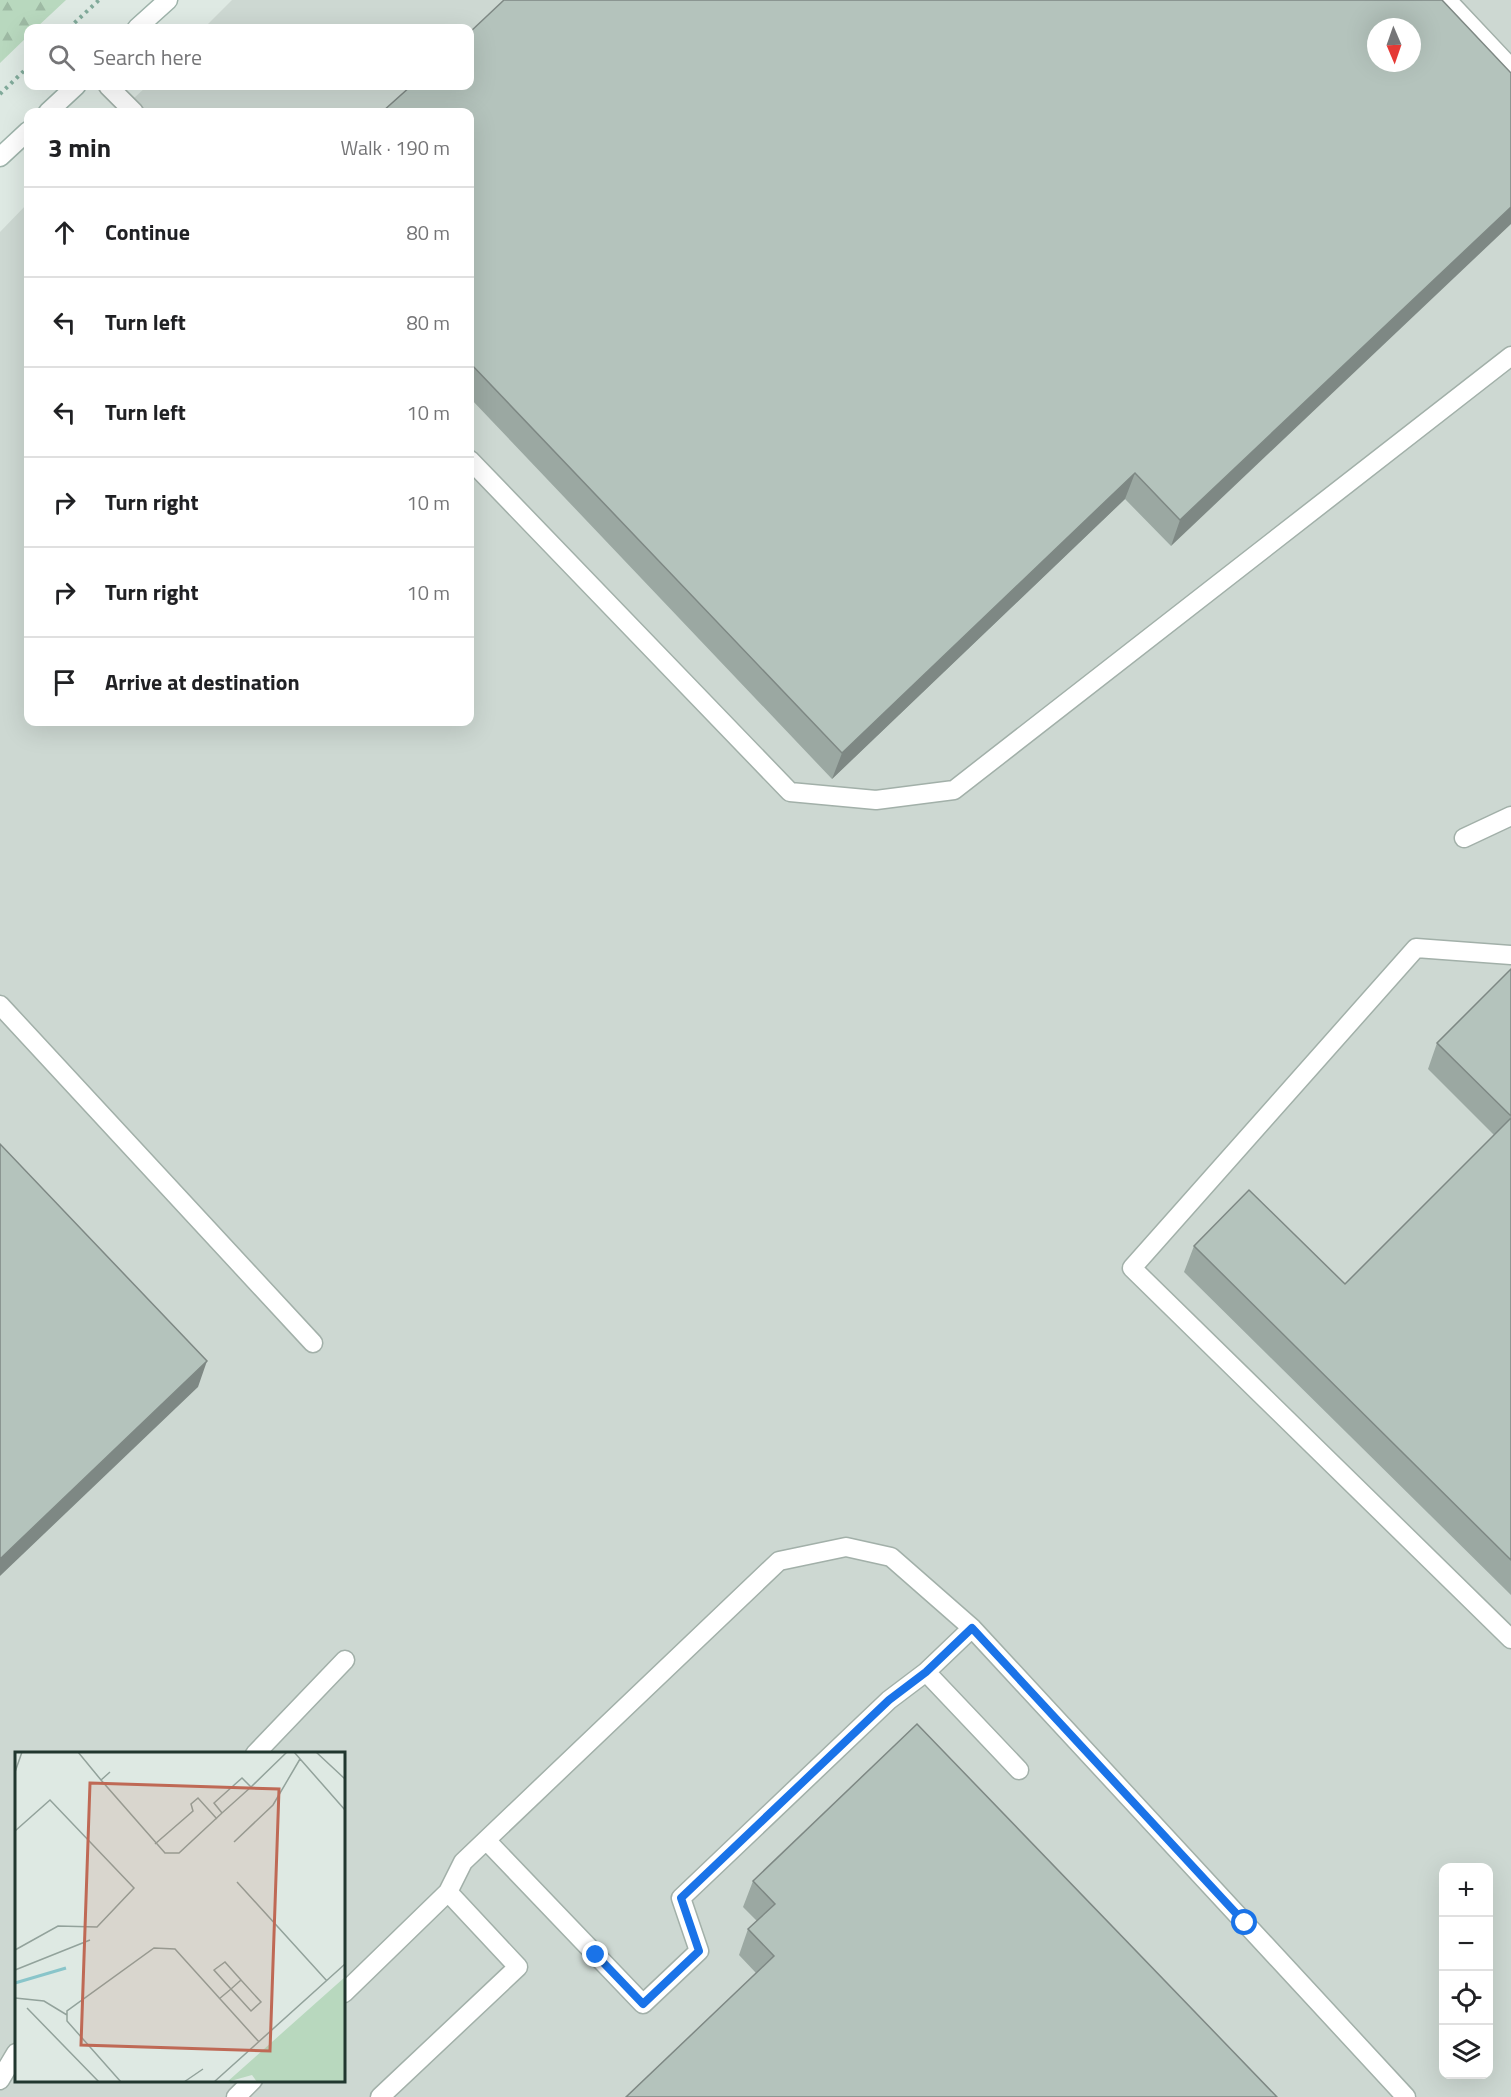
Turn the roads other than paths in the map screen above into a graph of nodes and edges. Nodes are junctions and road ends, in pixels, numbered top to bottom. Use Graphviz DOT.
graph roads {
  1 [pos="168,0"];
  2 [pos="1447,0"];
  3 [pos="141,24"];
  4 [pos="1511,68"];
  5 [pos="72,90"];
  6 [pos="112,90"];
  7 [pos="52,108"];
  8 [pos="130,108"];
  9 [pos="24,135"];
  10 [pos="0,158"];
  11 [pos="1511,356"];
  12 [pos="474,463"];
  13 [pos="1511,816"];
  14 [pos="1464,838"];
  15 [pos="1511,955"];
  16 [pos="0,1005"];
  17 [pos="313,1343"];
  18 [pos="972,1628"];
  19 [pos="1511,1639"];
  20 [pos="345,1660"];
  21 [pos="926,1672"];
  22 [pos="257,1752"];
  23 [pos="1019,1770"];
  24 [pos="486,1840"];
  25 [pos="448,1892"];
  26 [pos="345,1992"];
  27 [pos="15,2055"];
  28 [pos="0,2080"];
  29 [pos="251,2082"];
  30 [pos="236,2097"];
  31 [pos="380,2097"];
  32 [pos="1406,2097"];
  1 -- 3 [label="street"];
  2 -- 4 [label="street"];
  5 -- 7 [label="street"];
  6 -- 8 [label="street"];
  9 -- 10 [label="street"];
  11 -- 12 [label="street"];
  13 -- 14 [label="street"];
  15 -- 19 [label="street"];
  16 -- 17 [label="street"];
  18 -- 21 [label="street"];
  18 -- 24 [label="street"];
  18 -- 32 [label="street"];
  20 -- 22 [label="street"];
  21 -- 23 [label="street"];
  21 -- 24 [label="street"];
  24 -- 25 [label="street"];
  25 -- 26 [label="street"];
  25 -- 31 [label="street"];
  27 -- 28 [label="street"];
  29 -- 30 [label="street"];
}
